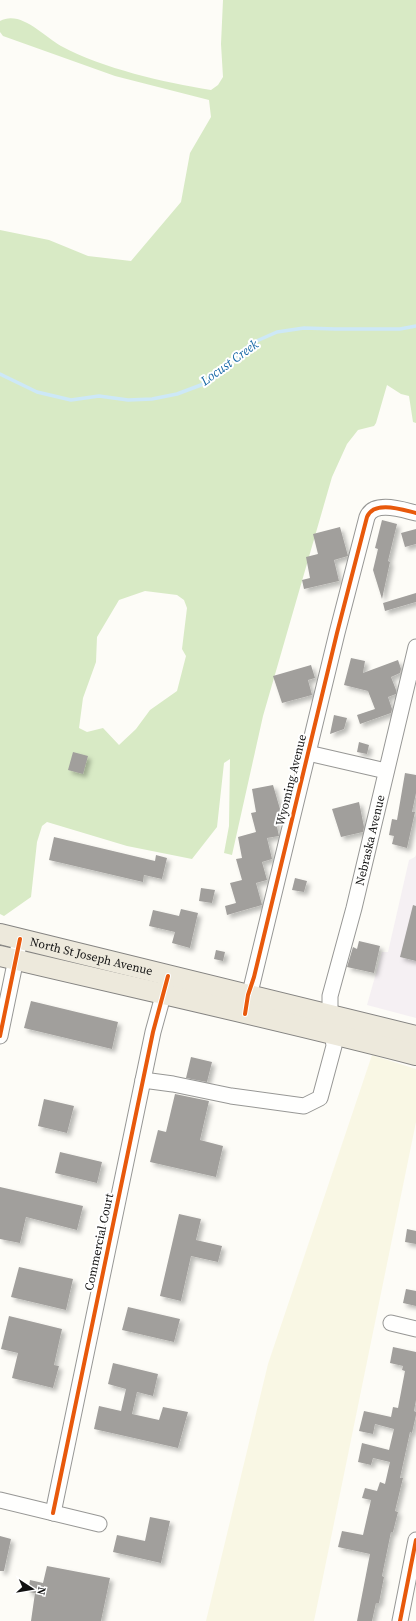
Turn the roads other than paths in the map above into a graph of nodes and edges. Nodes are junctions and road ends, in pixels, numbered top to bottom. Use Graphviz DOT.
graph roads {
  1 [pos="416,513"];
  2 [pos="416,647"];
  3 [pos="308,753"];
  4 [pos="386,771"];
  5 [pos="0,934"];
  6 [pos="20,939"];
  7 [pos="8,957"];
  8 [pos="168,976"];
  9 [pos="164,995"];
  10 [pos="247,1005"];
  11 [pos="331,1024"];
  12 [pos="0,1036"];
  13 [pos="416,1036"];
  14 [pos="416,1055"];
  15 [pos="144,1080"];
  16 [pos="390,1323"];
  17 [pos="416,1329"];
  18 [pos="0,1500"];
  19 [pos="53,1513"];
  20 [pos="99,1524"];
  21 [pos="416,1540"];
  22 [pos="400,1621"];
  1 -- 3 [label="street, Wyoming Avenue"];
  2 -- 4 [label="street, Nebraska Avenue"];
  3 -- 4 [label="street"];
  3 -- 10 [label="street, Wyoming Avenue"];
  4 -- 11 [label="street, Nebraska Avenue"];
  5 -- 6 [label="main road, North St Joseph Avenue"];
  6 -- 7 [label="street"];
  6 -- 8 [label="main road, North St Joseph Avenue"];
  7 -- 9 [label="main road, North St Joseph Avenue"];
  7 -- 12 [label="street"];
  8 -- 9 [label="street, Commercial Court"];
  8 -- 10 [label="main road, North St Joseph Avenue"];
  9 -- 10 [label="main road, North St Joseph Avenue"];
  9 -- 15 [label="street, Commercial Court"];
  10 -- 11 [label="main road, North St Joseph Avenue"];
  11 -- 13 [label="main road, North St Joseph Avenue"];
  11 -- 14 [label="main road, North St Joseph Avenue"];
  11 -- 15 [label="street, Nebraska Avenue"];
  15 -- 19 [label="street, Commercial Court"];
  16 -- 17 [label="street"];
  18 -- 19 [label="street"];
  19 -- 20 [label="street"];
  21 -- 22 [label="street"];
}
